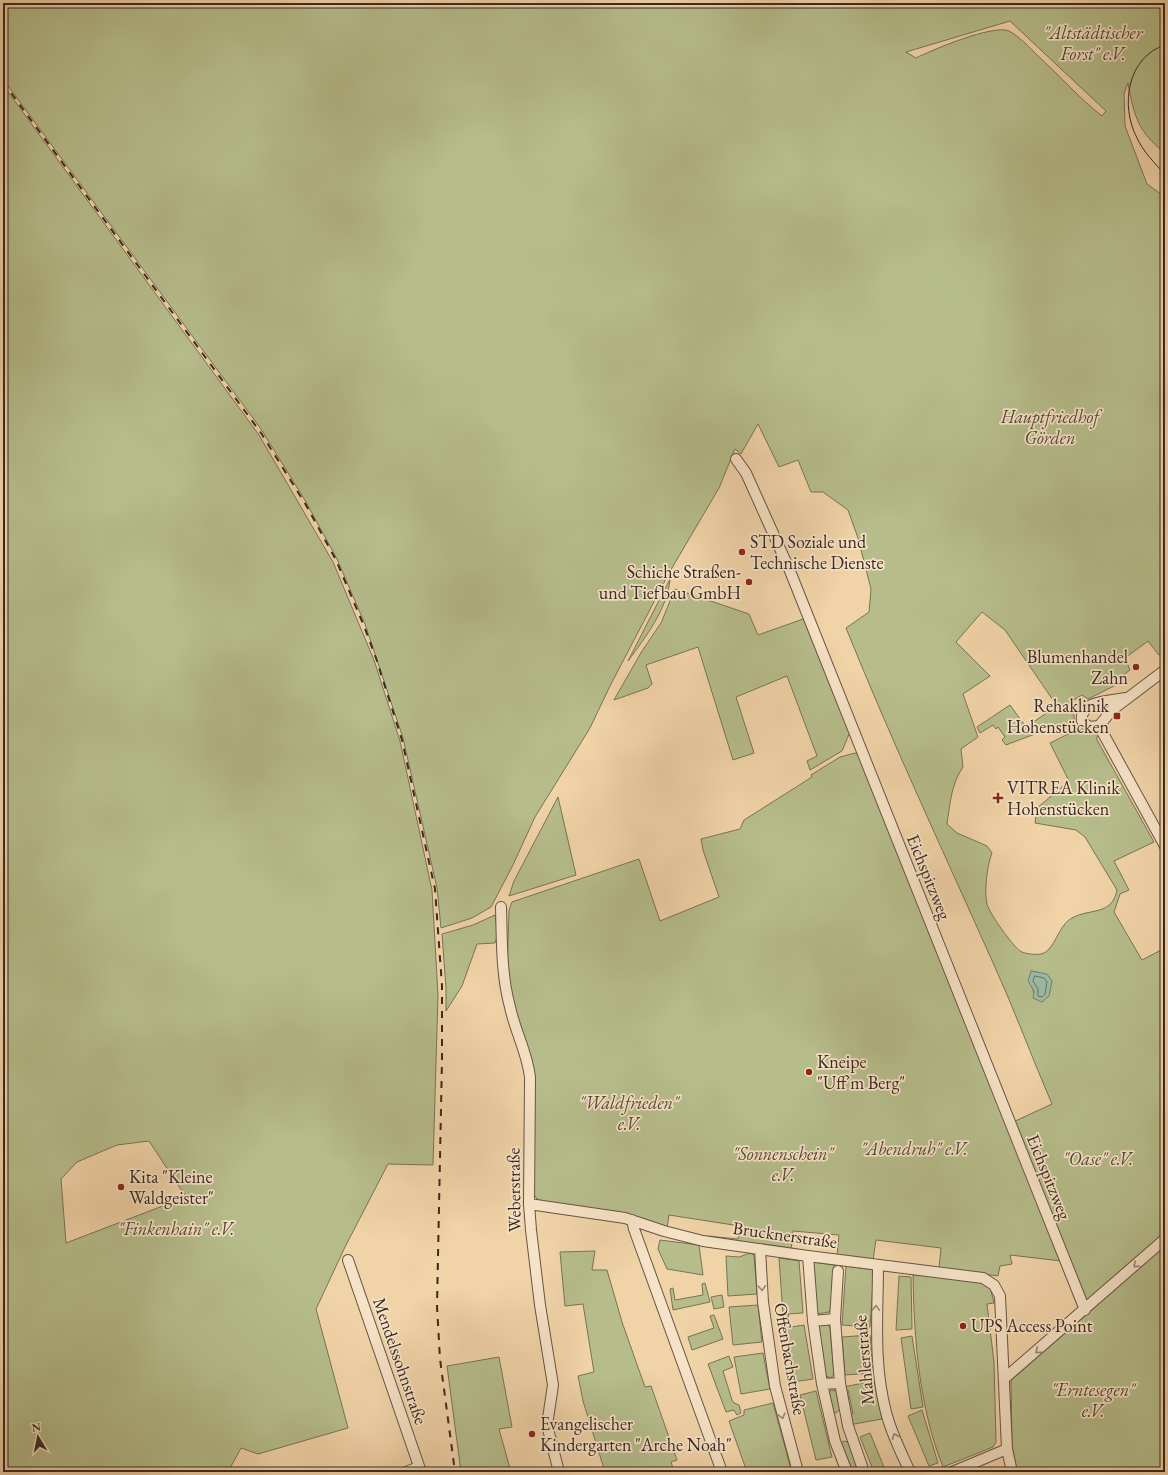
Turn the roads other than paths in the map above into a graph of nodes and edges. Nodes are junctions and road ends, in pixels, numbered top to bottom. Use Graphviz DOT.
graph roads {
  1 [pos="736,459"];
  2 [pos="1165,670"];
  3 [pos="1128,698"];
  4 [pos="1099,726"];
  5 [pos="1165,846"];
  6 [pos="501,907"];
  7 [pos="529,1204"];
  8 [pos="632,1220"];
  9 [pos="1165,1239"];
  10 [pos="760,1249"];
  11 [pos="808,1256"];
  12 [pos="348,1260"];
  13 [pos="878,1265"];
  14 [pos="838,1271"];
  15 [pos="1085,1310"];
  16 [pos="835,1319"];
  17 [pos="813,1321"];
  18 [pos="1005,1378"];
  19 [pos="840,1383"];
  20 [pos="822,1384"];
  21 [pos="850,1434"];
  22 [pos="835,1438"];
  23 [pos="1007,1450"];
  24 [pos="420,1470"];
  25 [pos="406,1472"];
  26 [pos="559,1472"];
  27 [pos="722,1472"];
  28 [pos="798,1472"];
  29 [pos="846,1472"];
  30 [pos="864,1472"];
  31 [pos="910,1472"];
  32 [pos="952,1472"];
  33 [pos="1012,1472"];
  1 -- 15 [label="street, Eichspitzweg"];
  2 -- 3 [label="street"];
  3 -- 4 [label="street"];
  3 -- 4 [label="street"];
  4 -- 5 [label="street"];
  6 -- 7 [label="street, Weberstraße"];
  7 -- 8 [label="street, Brucknerstraße"];
  7 -- 26 [label="street, Weberstraße"];
  8 -- 10 [label="street, Brucknerstraße"];
  8 -- 27 [label="street"];
  9 -- 15 [label="street, one-way"];
  10 -- 11 [label="street, Brucknerstraße"];
  10 -- 28 [label="street, Offenbachstraße, one-way"];
  11 -- 13 [label="street, Brucknerstraße"];
  11 -- 17 [label="street"];
  12 -- 24 [label="street, Mendelssohnstraße"];
  13 -- 18 [label="street, Brucknerstraße"];
  31 -- 13 [label="street, Mahlerstraße, one-way"];
  14 -- 16 [label="street"];
  15 -- 18 [label="street, one-way"];
  16 -- 17 [label="street"];
  16 -- 19 [label="street"];
  17 -- 20 [label="street"];
  18 -- 23 [label="street, Brucknerstraße"];
  19 -- 20 [label="street"];
  19 -- 21 [label="street"];
  20 -- 22 [label="street"];
  21 -- 22 [label="street"];
  21 -- 30 [label="street"];
  22 -- 29 [label="street"];
  23 -- 32 [label="street"];
  23 -- 33 [label="street, Brucknerstraße"];
  24 -- 25 [label="street"];
}
